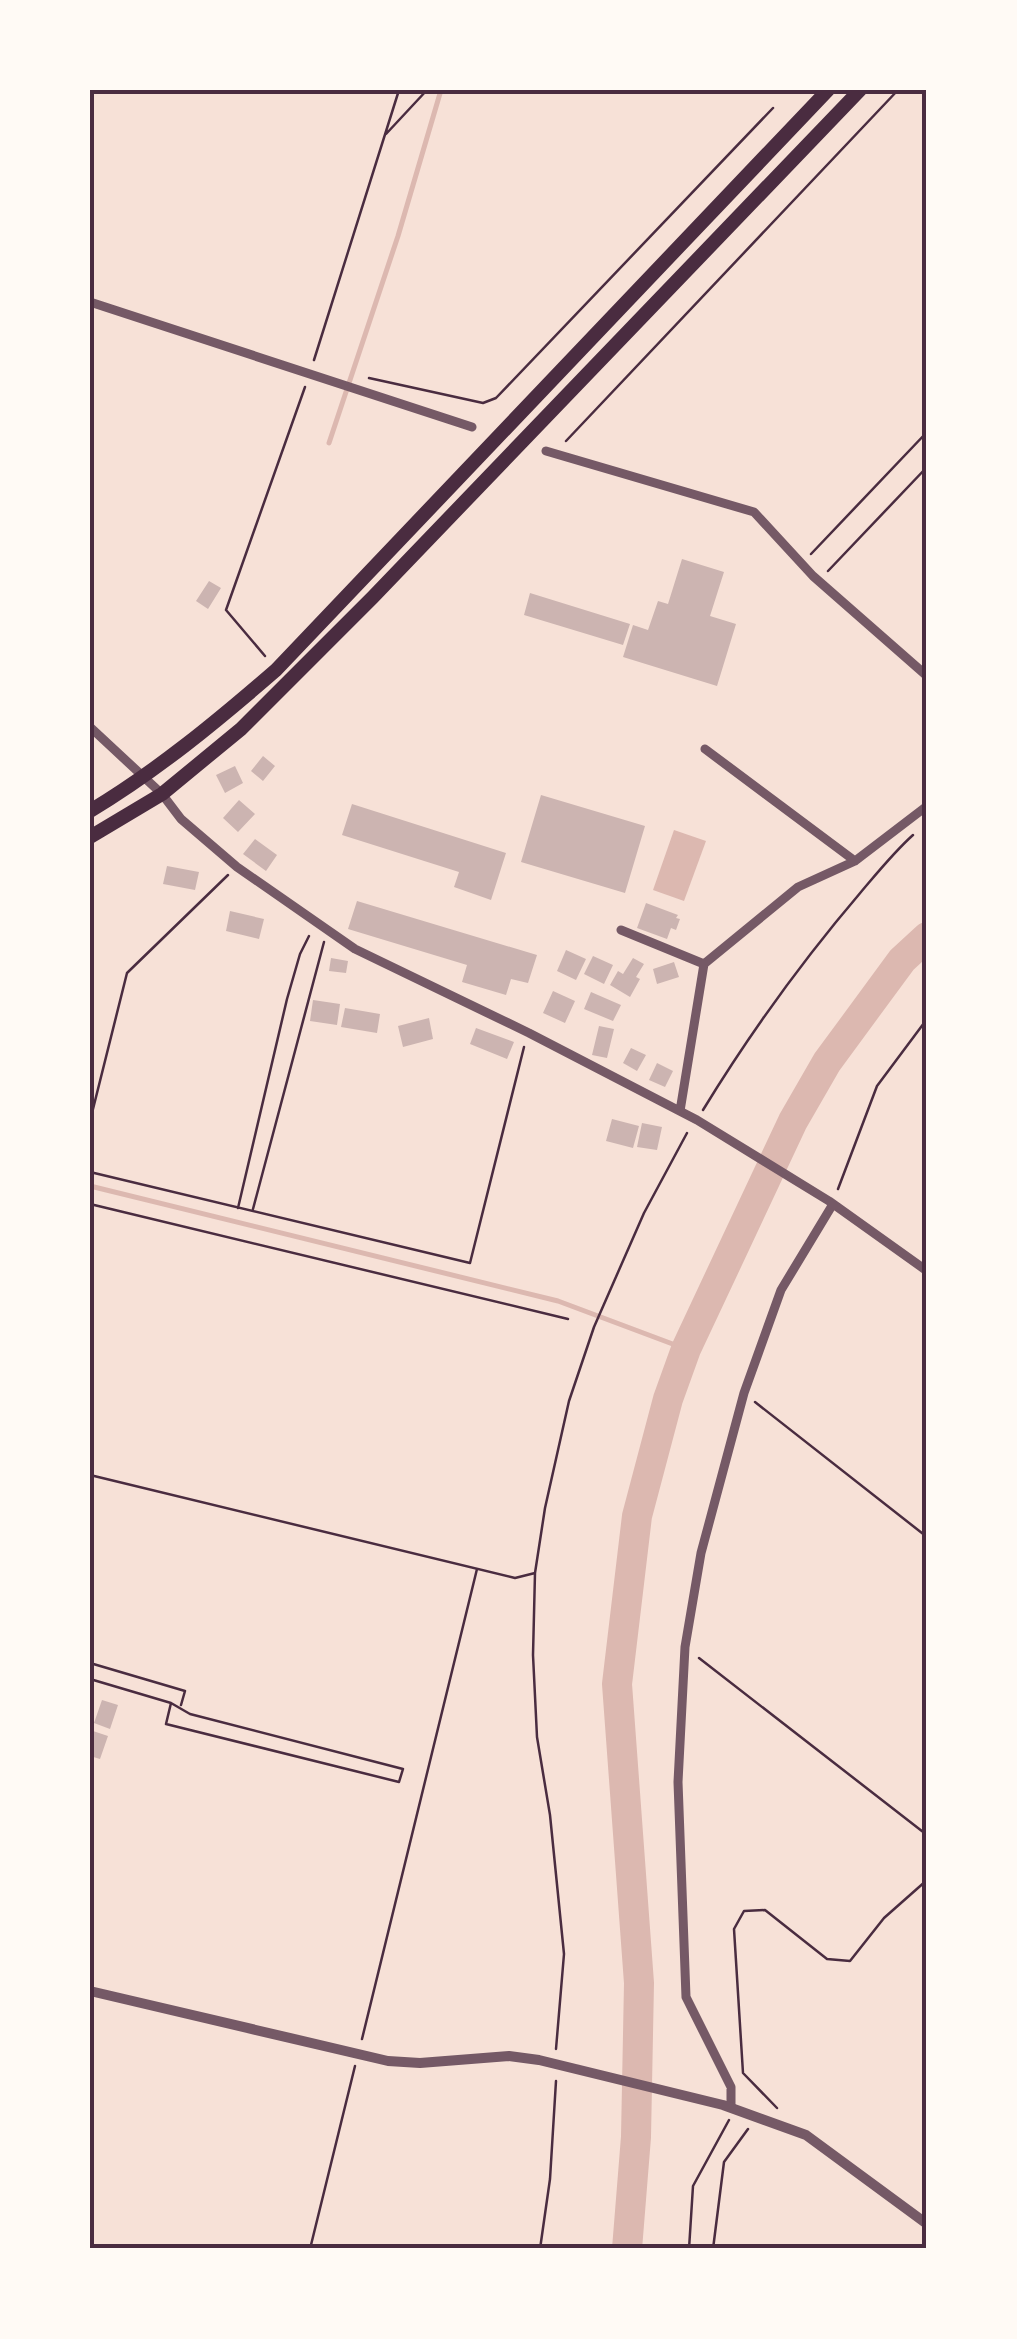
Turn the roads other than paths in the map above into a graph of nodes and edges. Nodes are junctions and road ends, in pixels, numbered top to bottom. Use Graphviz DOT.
graph roads {
  1 [pos="828,90"];
  2 [pos="860,90"];
  3 [pos="90,302"];
  4 [pos="472,427"];
  5 [pos="550,452"];
  6 [pos="927,676"];
  7 [pos="90,727"];
  8 [pos="704,749"];
  9 [pos="145,778"];
  10 [pos="162,794"];
  11 [pos="927,806"];
  12 [pos="90,811"];
  13 [pos="90,837"];
  14 [pos="855,861"];
  15 [pos="621,930"];
  16 [pos="704,964"];
  17 [pos="680,1111"];
  18 [pos="831,1203"];
  19 [pos="927,1271"];
  20 [pos="90,1991"];
  21 [pos="727,2106"];
  22 [pos="927,2224"];
  1 -- 9 [label="highway"];
  2 -- 10 [label="highway"];
  3 -- 4 [label="street"];
  5 -- 6 [label="street"];
  7 -- 9 [label="street"];
  8 -- 14 [label="street"];
  9 -- 10 [label="street"];
  9 -- 12 [label="highway"];
  10 -- 13 [label="highway"];
  10 -- 17 [label="street"];
  11 -- 14 [label="street"];
  14 -- 16 [label="street"];
  15 -- 16 [label="street"];
  16 -- 17 [label="street"];
  17 -- 18 [label="street"];
  18 -- 19 [label="street"];
  18 -- 21 [label="street"];
  20 -- 21 [label="street"];
  21 -- 22 [label="street"];
}
